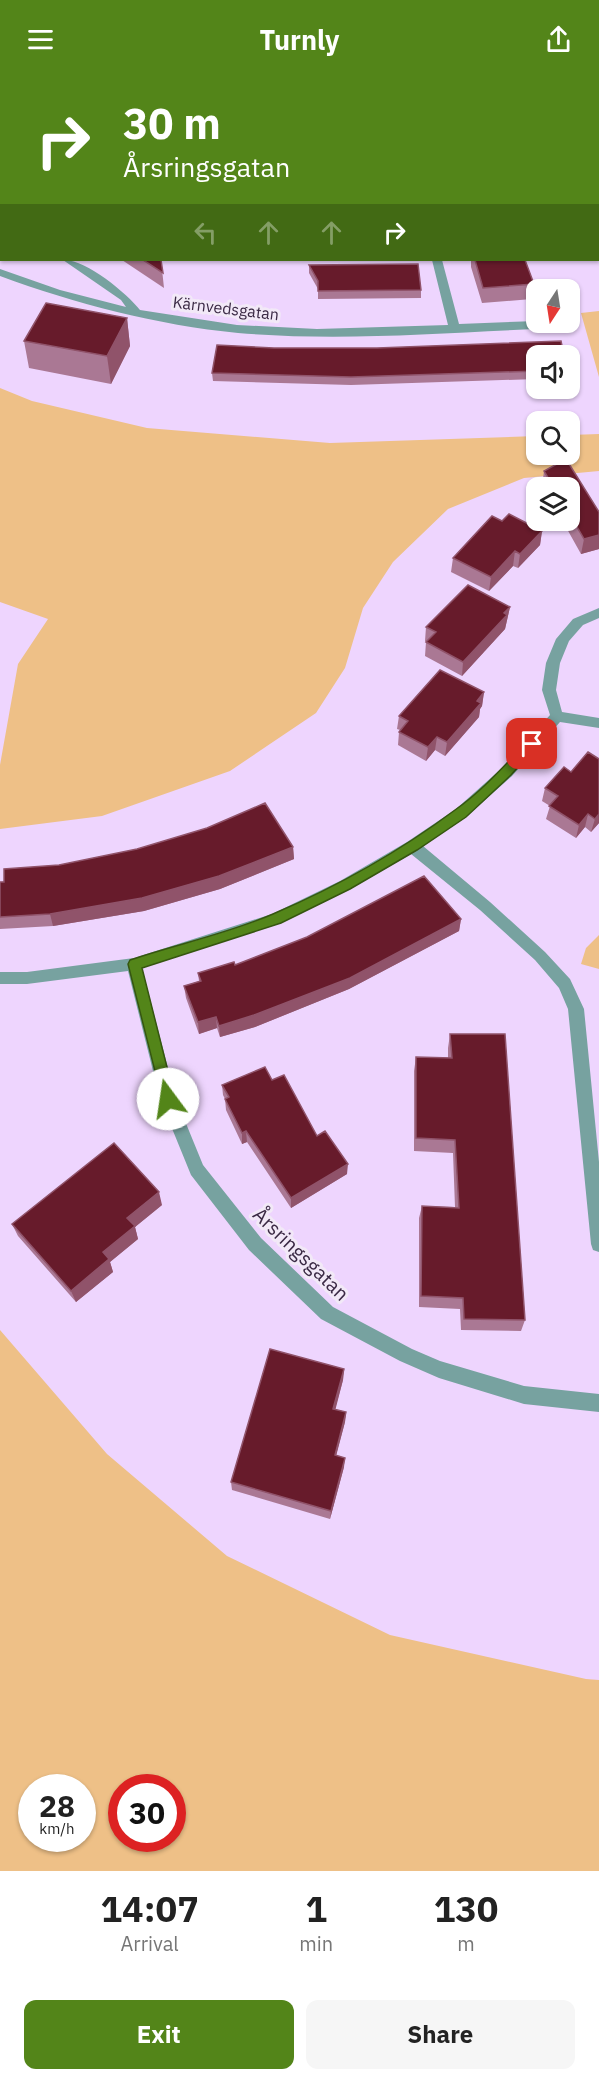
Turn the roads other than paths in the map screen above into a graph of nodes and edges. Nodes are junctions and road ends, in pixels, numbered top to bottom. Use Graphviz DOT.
graph roads {
  1 [pos="70,261"];
  2 [pos="437,261"];
  3 [pos="0,272"];
  4 [pos="136,313"];
  5 [pos="526,325"];
  6 [pos="454,326"];
  7 [pos="599,613"];
  8 [pos="557,716"];
  9 [pos="599,723"];
  10 [pos="412,846"];
  11 [pos="134,964"];
  12 [pos="0,978"];
  13 [pos="599,1244"];
  14 [pos="599,1403"];
  1 -- 4 [label="street"];
  2 -- 6 [label="street"];
  3 -- 4 [label="street, Kärnvedsgatan"];
  4 -- 6 [label="street, Kärnvedsgatan"];
  5 -- 6 [label="street, Kärnvedsgatan"];
  7 -- 8 [label="street"];
  8 -- 9 [label="street"];
  8 -- 10 [label="street"];
  10 -- 11 [label="street"];
  10 -- 13 [label="street"];
  11 -- 12 [label="street"];
  11 -- 14 [label="street, Årsringsgatan"];
}
